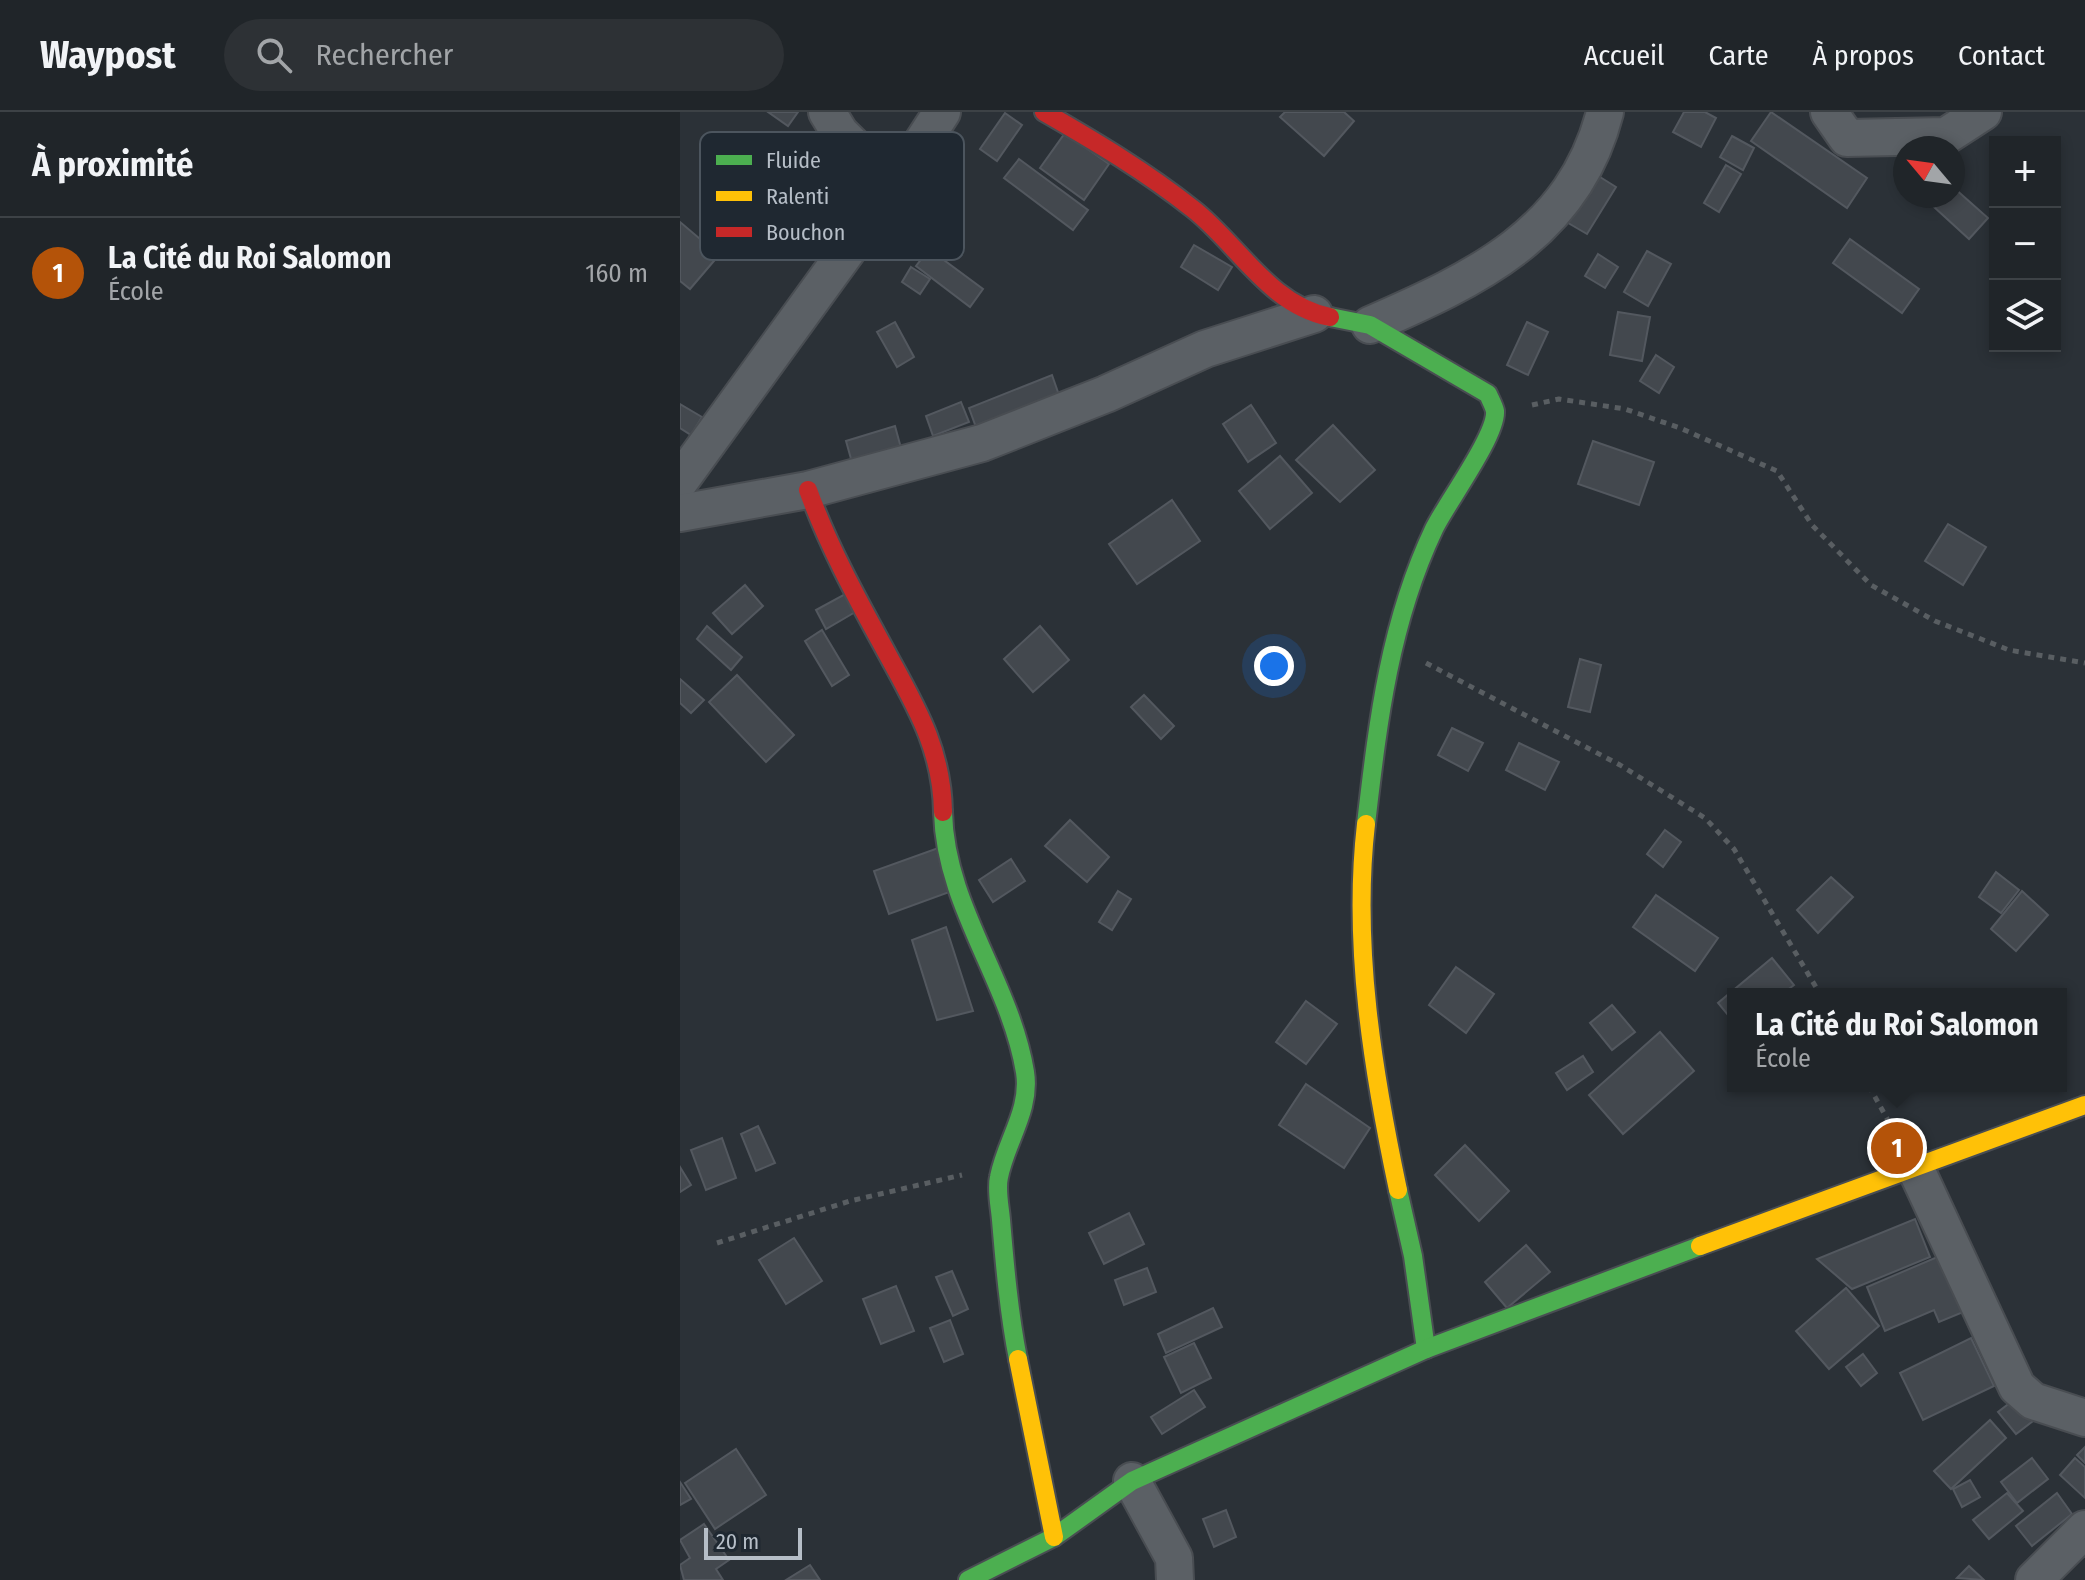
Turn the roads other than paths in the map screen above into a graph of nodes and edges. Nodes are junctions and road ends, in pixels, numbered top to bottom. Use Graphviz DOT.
graph roads {
  1 [pos="827,112"];
  2 [pos="942,112"];
  3 [pos="1044,112"];
  4 [pos="1605,112"];
  5 [pos="1829,112"];
  6 [pos="1983,112"];
  7 [pos="839,132"];
  8 [pos="929,132"];
  9 [pos="840,260"];
  10 [pos="1314,314"];
  11 [pos="1370,325"];
  12 [pos="680,481"];
  13 [pos="808,490"];
  14 [pos="680,513"];
  15 [pos="2085,1105"];
  16 [pos="1914,1165"];
  17 [pos="1426,1349"];
  18 [pos="2085,1418"];
  19 [pos="1132,1481"];
  20 [pos="2085,1529"];
  21 [pos="1054,1537"];
  22 [pos="968,1580"];
  23 [pos="1175,1580"];
  24 [pos="2034,1580"];
  1 -- 7 [label="street"];
  2 -- 8 [label="street"];
  3 -- 10 [label="street"];
  4 -- 11 [label="street"];
  5 -- 6 [label="street"];
  9 -- 12 [label="street"];
  10 -- 11 [label="street"];
  10 -- 13 [label="street"];
  11 -- 17 [label="street"];
  13 -- 14 [label="street"];
  13 -- 21 [label="street"];
  15 -- 16 [label="street"];
  16 -- 17 [label="street"];
  16 -- 18 [label="street"];
  17 -- 19 [label="street"];
  19 -- 21 [label="street"];
  19 -- 23 [label="street"];
  20 -- 24 [label="street"];
  21 -- 22 [label="street"];
}
